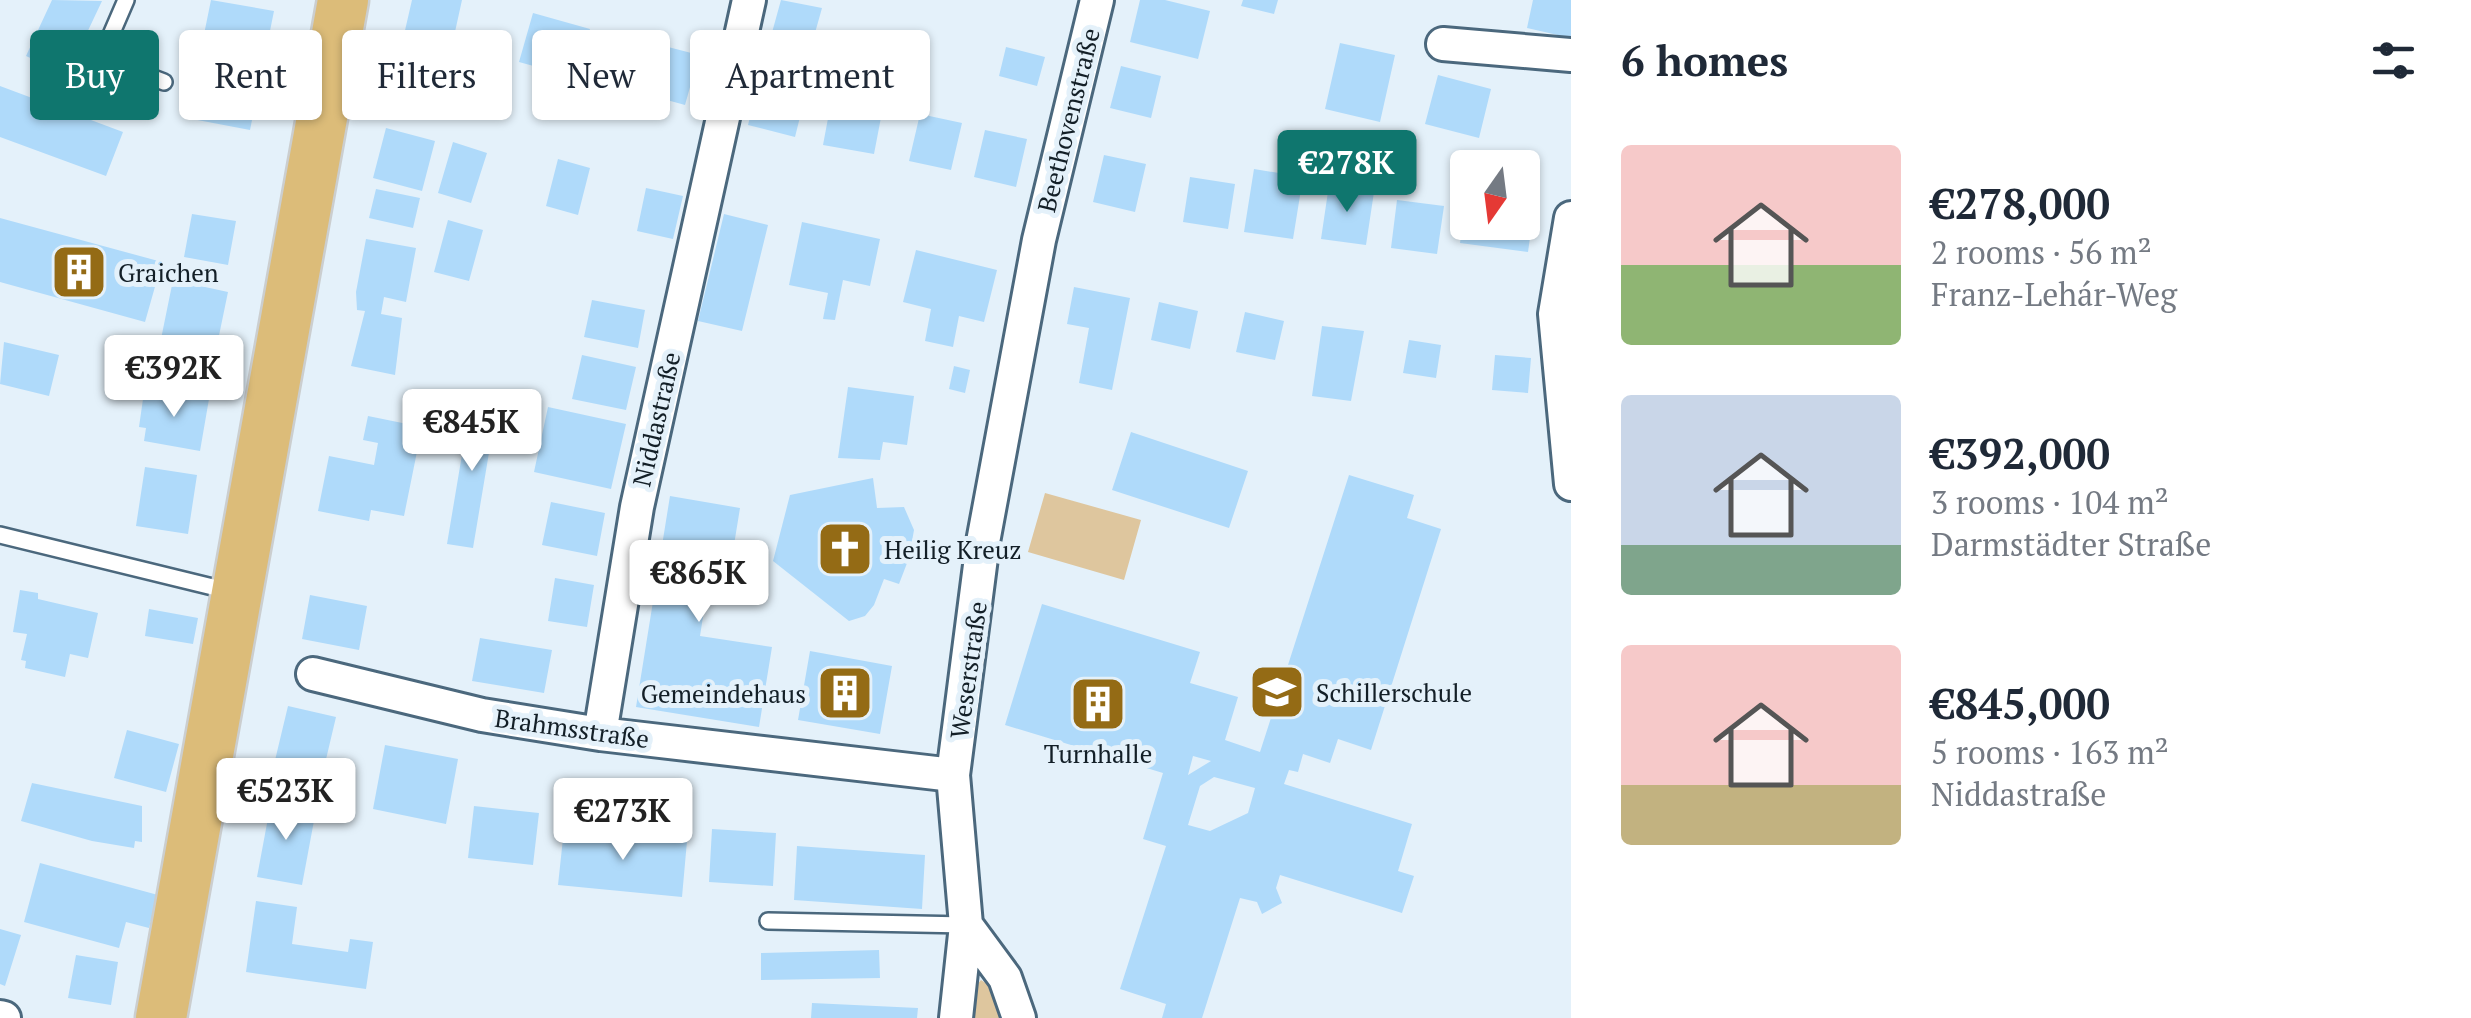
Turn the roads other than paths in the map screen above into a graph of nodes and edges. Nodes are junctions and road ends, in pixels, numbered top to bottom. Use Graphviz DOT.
graph roads {
  1 [pos="126,0"];
  2 [pos="343,0"];
  3 [pos="749,0"];
  4 [pos="1097,0"];
  5 [pos="1443,44"];
  6 [pos="1571,55"];
  7 [pos="164,82"];
  8 [pos="1571,218"];
  9 [pos="1039,240"];
  10 [pos="1571,484"];
  11 [pos="0,536"];
  12 [pos="237,593"];
  13 [pos="313,674"];
  14 [pos="600,734"];
  15 [pos="953,774"];
  16 [pos="768,921"];
  17 [pos="966,924"];
  18 [pos="161,1018"];
  19 [pos="956,1018"];
  20 [pos="1019,1018"];
  1 -- 7 [label="lane"];
  2 -- 12 [label="main road"];
  3 -- 14 [label="street, Niddastraße"];
  4 -- 9 [label="street, Beethovenstraße"];
  5 -- 6 [label="street"];
  8 -- 10 [label="street"];
  9 -- 15 [label="street, Weserstraße"];
  11 -- 12 [label="lane"];
  12 -- 18 [label="main road"];
  13 -- 14 [label="street, Brahmsstraße"];
  14 -- 15 [label="street, Brahmsstraße"];
  15 -- 17 [label="street, Weserstraße"];
  16 -- 17 [label="lane"];
  17 -- 19 [label="street, Weserstraße"];
  17 -- 20 [label="street"];
}
